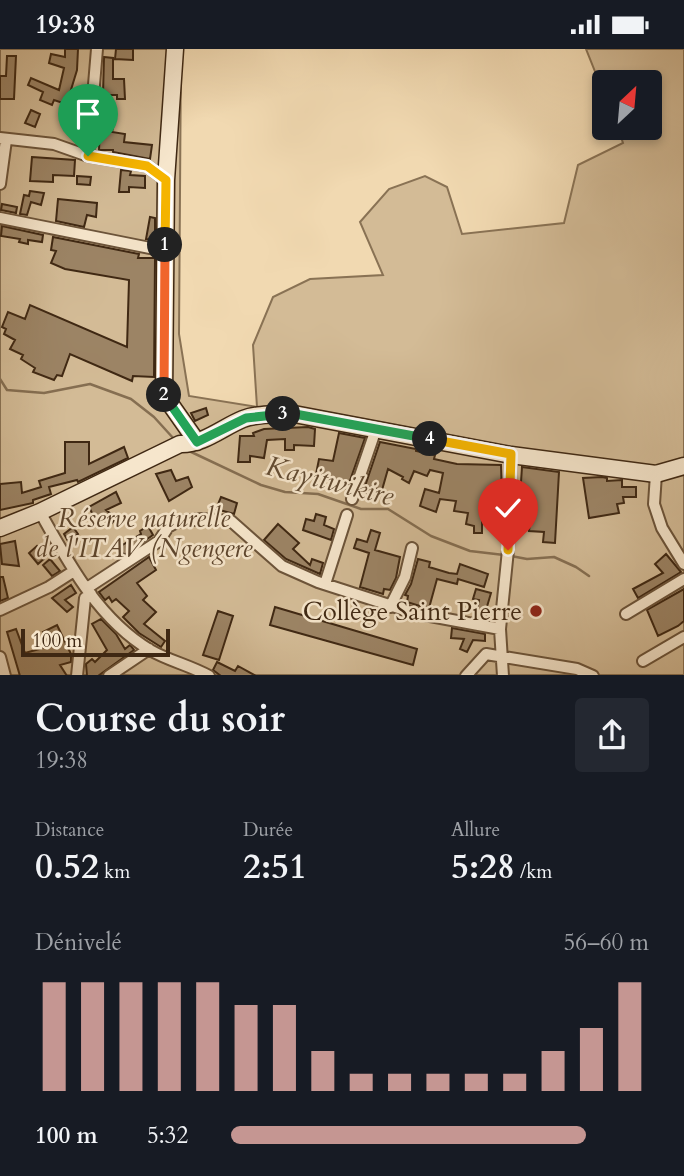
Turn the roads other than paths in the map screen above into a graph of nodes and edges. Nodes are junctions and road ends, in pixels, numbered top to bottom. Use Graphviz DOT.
graph roads {
  1 [pos="97,49"];
  2 [pos="175,49"];
  3 [pos="3,139"];
  4 [pos="88,156"];
  5 [pos="166,180"];
  6 [pos="0,184"];
  7 [pos="0,218"];
  8 [pos="165,251"];
  9 [pos="376,429"];
  10 [pos="189,444"];
  11 [pos="511,454"];
  12 [pos="684,466"];
  13 [pos="656,474"];
  14 [pos="352,499"];
  15 [pos="40,512"];
  16 [pos="347,515"];
  17 [pos="0,528"];
  18 [pos="412,548"];
  19 [pos="684,564"];
  20 [pos="74,571"];
  21 [pos="684,579"];
  22 [pos="325,584"];
  23 [pos="89,591"];
  24 [pos="390,607"];
  25 [pos="0,610"];
  26 [pos="626,614"];
  27 [pos="500,629"];
  28 [pos="684,637"];
  29 [pos="149,649"];
  30 [pos="501,656"];
  31 [pos="0,657"];
  32 [pos="643,661"];
  33 [pos="5,675"];
  34 [pos="77,675"];
  35 [pos="109,675"];
  36 [pos="209,675"];
  37 [pos="467,675"];
  38 [pos="503,675"];
  39 [pos="593,675"];
  1 -- 4 [label="street"];
  2 -- 5 [label="street"];
  3 -- 4 [label="street"];
  3 -- 6 [label="street"];
  4 -- 5 [label="street"];
  5 -- 8 [label="street"];
  7 -- 8 [label="street"];
  8 -- 10 [label="street"];
  9 -- 10 [label="street"];
  9 -- 11 [label="street"];
  9 -- 14 [label="street"];
  10 -- 15 [label="street"];
  11 -- 13 [label="street"];
  11 -- 27 [label="street"];
  12 -- 13 [label="street"];
  13 -- 19 [label="street"];
  15 -- 17 [label="street"];
  15 -- 20 [label="street"];
  16 -- 22 [label="street"];
  18 -- 24 [label="street"];
  20 -- 23 [label="street"];
  20 -- 25 [label="street"];
  21 -- 26 [label="street"];
  22 -- 23 [label="street"];
  22 -- 24 [label="street"];
  23 -- 29 [label="street"];
  23 -- 34 [label="street"];
  24 -- 27 [label="street"];
  27 -- 30 [label="street"];
  28 -- 32 [label="street"];
  29 -- 35 [label="street"];
  29 -- 36 [label="street"];
  30 -- 37 [label="street"];
  30 -- 38 [label="street"];
  30 -- 39 [label="street"];
  31 -- 33 [label="street"];
}
